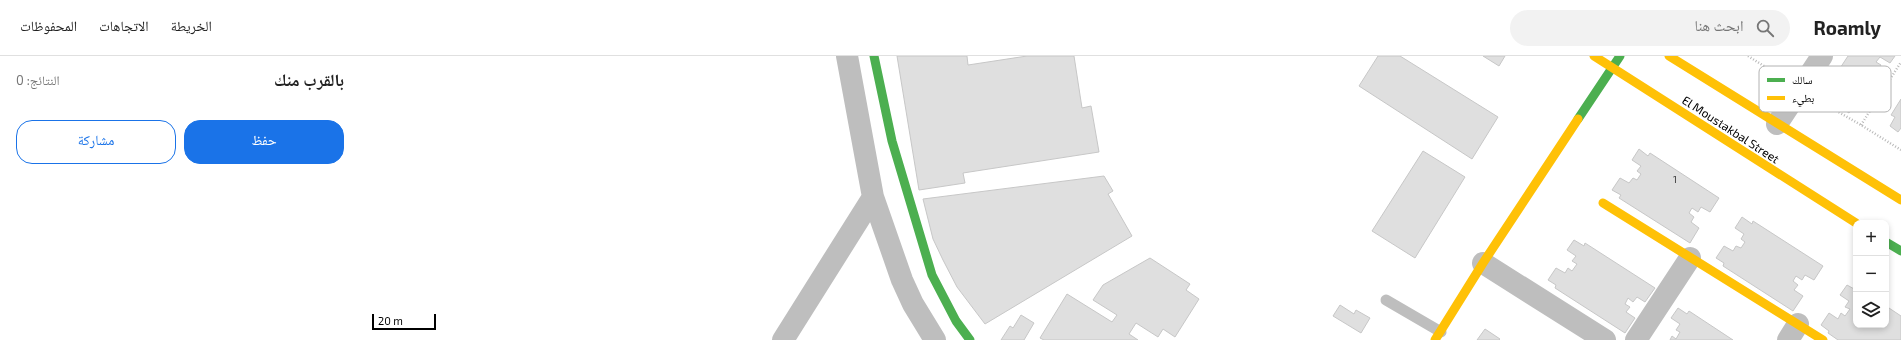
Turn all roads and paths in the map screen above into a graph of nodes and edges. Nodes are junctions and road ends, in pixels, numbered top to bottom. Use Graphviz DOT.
graph roads {
  1 [pos="847,56"];
  2 [pos="874,56"];
  3 [pos="1594,56"];
  4 [pos="1620,56"];
  5 [pos="1669,56"];
  6 [pos="1748,56"];
  7 [pos="1822,56"];
  8 [pos="1901,62"];
  9 [pos="1764,66"];
  10 [pos="1816,66"];
  11 [pos="1612,67"];
  12 [pos="1891,78"];
  13 [pos="1785,112"];
  14 [pos="1840,112"];
  15 [pos="1869,112"];
  16 [pos="1777,124"];
  17 [pos="1861,124"];
  18 [pos="1901,150"];
  19 [pos="873,197"];
  20 [pos="1901,200"];
  21 [pos="1603,203"];
  22 [pos="1853,221"];
  23 [pos="1889,244"];
  24 [pos="1901,252"];
  25 [pos="1690,258"];
  26 [pos="1483,263"];
  27 [pos="1386,300"];
  28 [pos="1793,332"];
  29 [pos="1438,336"];
  30 [pos="783,340"];
  31 [pos="935,340"];
  32 [pos="970,340"];
  33 [pos="1605,340"];
  34 [pos="1636,340"];
  35 [pos="1823,340"];
  1 -- 19 [label="street"];
  2 -- 32 [label="street"];
  3 -- 11 [label="street, El Moustakbal Street"];
  4 -- 11 [label="street"];
  5 -- 16 [label="street"];
  6 -- 9 [label="path"];
  7 -- 10 [label="street"];
  8 -- 12 [label="path"];
  11 -- 22 [label="street, El Moustakbal Street"];
  11 -- 26 [label="street"];
  13 -- 16 [label="street"];
  14 -- 17 [label="path"];
  15 -- 17 [label="path"];
  16 -- 20 [label="street"];
  17 -- 18 [label="path"];
  19 -- 30 [label="street"];
  19 -- 31 [label="street"];
  21 -- 25 [label="street"];
  23 -- 24 [label="street"];
  25 -- 28 [label="street"];
  25 -- 34 [label="street"];
  26 -- 29 [label="street"];
  26 -- 33 [label="street"];
  27 -- 29 [label="lane"];
  28 -- 35 [label="street"];
}
